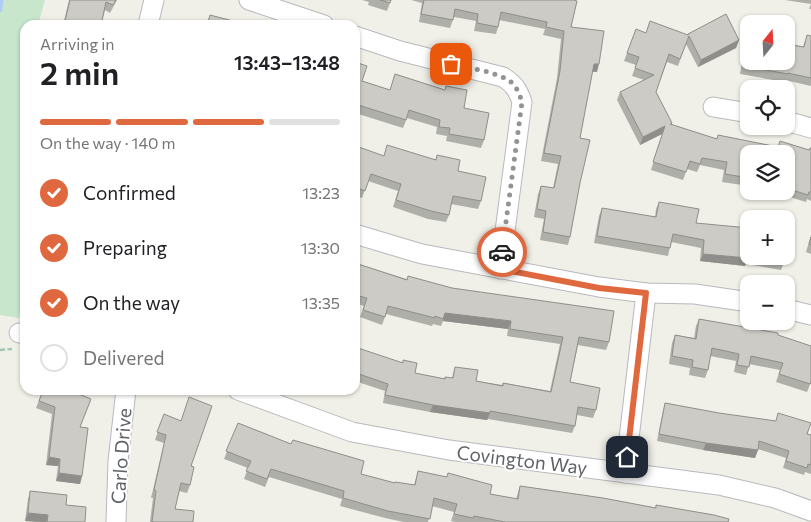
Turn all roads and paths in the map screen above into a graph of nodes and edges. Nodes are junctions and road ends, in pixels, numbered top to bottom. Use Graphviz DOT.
graph roads {
  1 [pos="154,0"];
  2 [pos="249,0"];
  3 [pos="149,20"];
  4 [pos="309,20"];
  5 [pos="360,38"];
  6 [pos="713,107"];
  7 [pos="740,112"];
  8 [pos="795,124"];
  9 [pos="811,128"];
  10 [pos="360,235"];
  11 [pos="500,269"];
  12 [pos="646,293"];
  13 [pos="740,301"];
  14 [pos="795,312"];
  15 [pos="811,316"];
  16 [pos="125,395"];
  17 [pos="252,395"];
  18 [pos="625,474"];
  19 [pos="811,511"];
  20 [pos="116,522"];
  1 -- 3 [label="street"];
  2 -- 4 [label="street"];
  5 -- 11 [label="street"];
  6 -- 7 [label="street"];
  8 -- 9 [label="street"];
  10 -- 11 [label="street"];
  11 -- 12 [label="street"];
  12 -- 13 [label="street"];
  12 -- 18 [label="street"];
  14 -- 15 [label="street"];
  16 -- 20 [label="street, Carlo Drive"];
  17 -- 18 [label="street, Covington Way"];
  18 -- 19 [label="street, Covington Way"];
}
